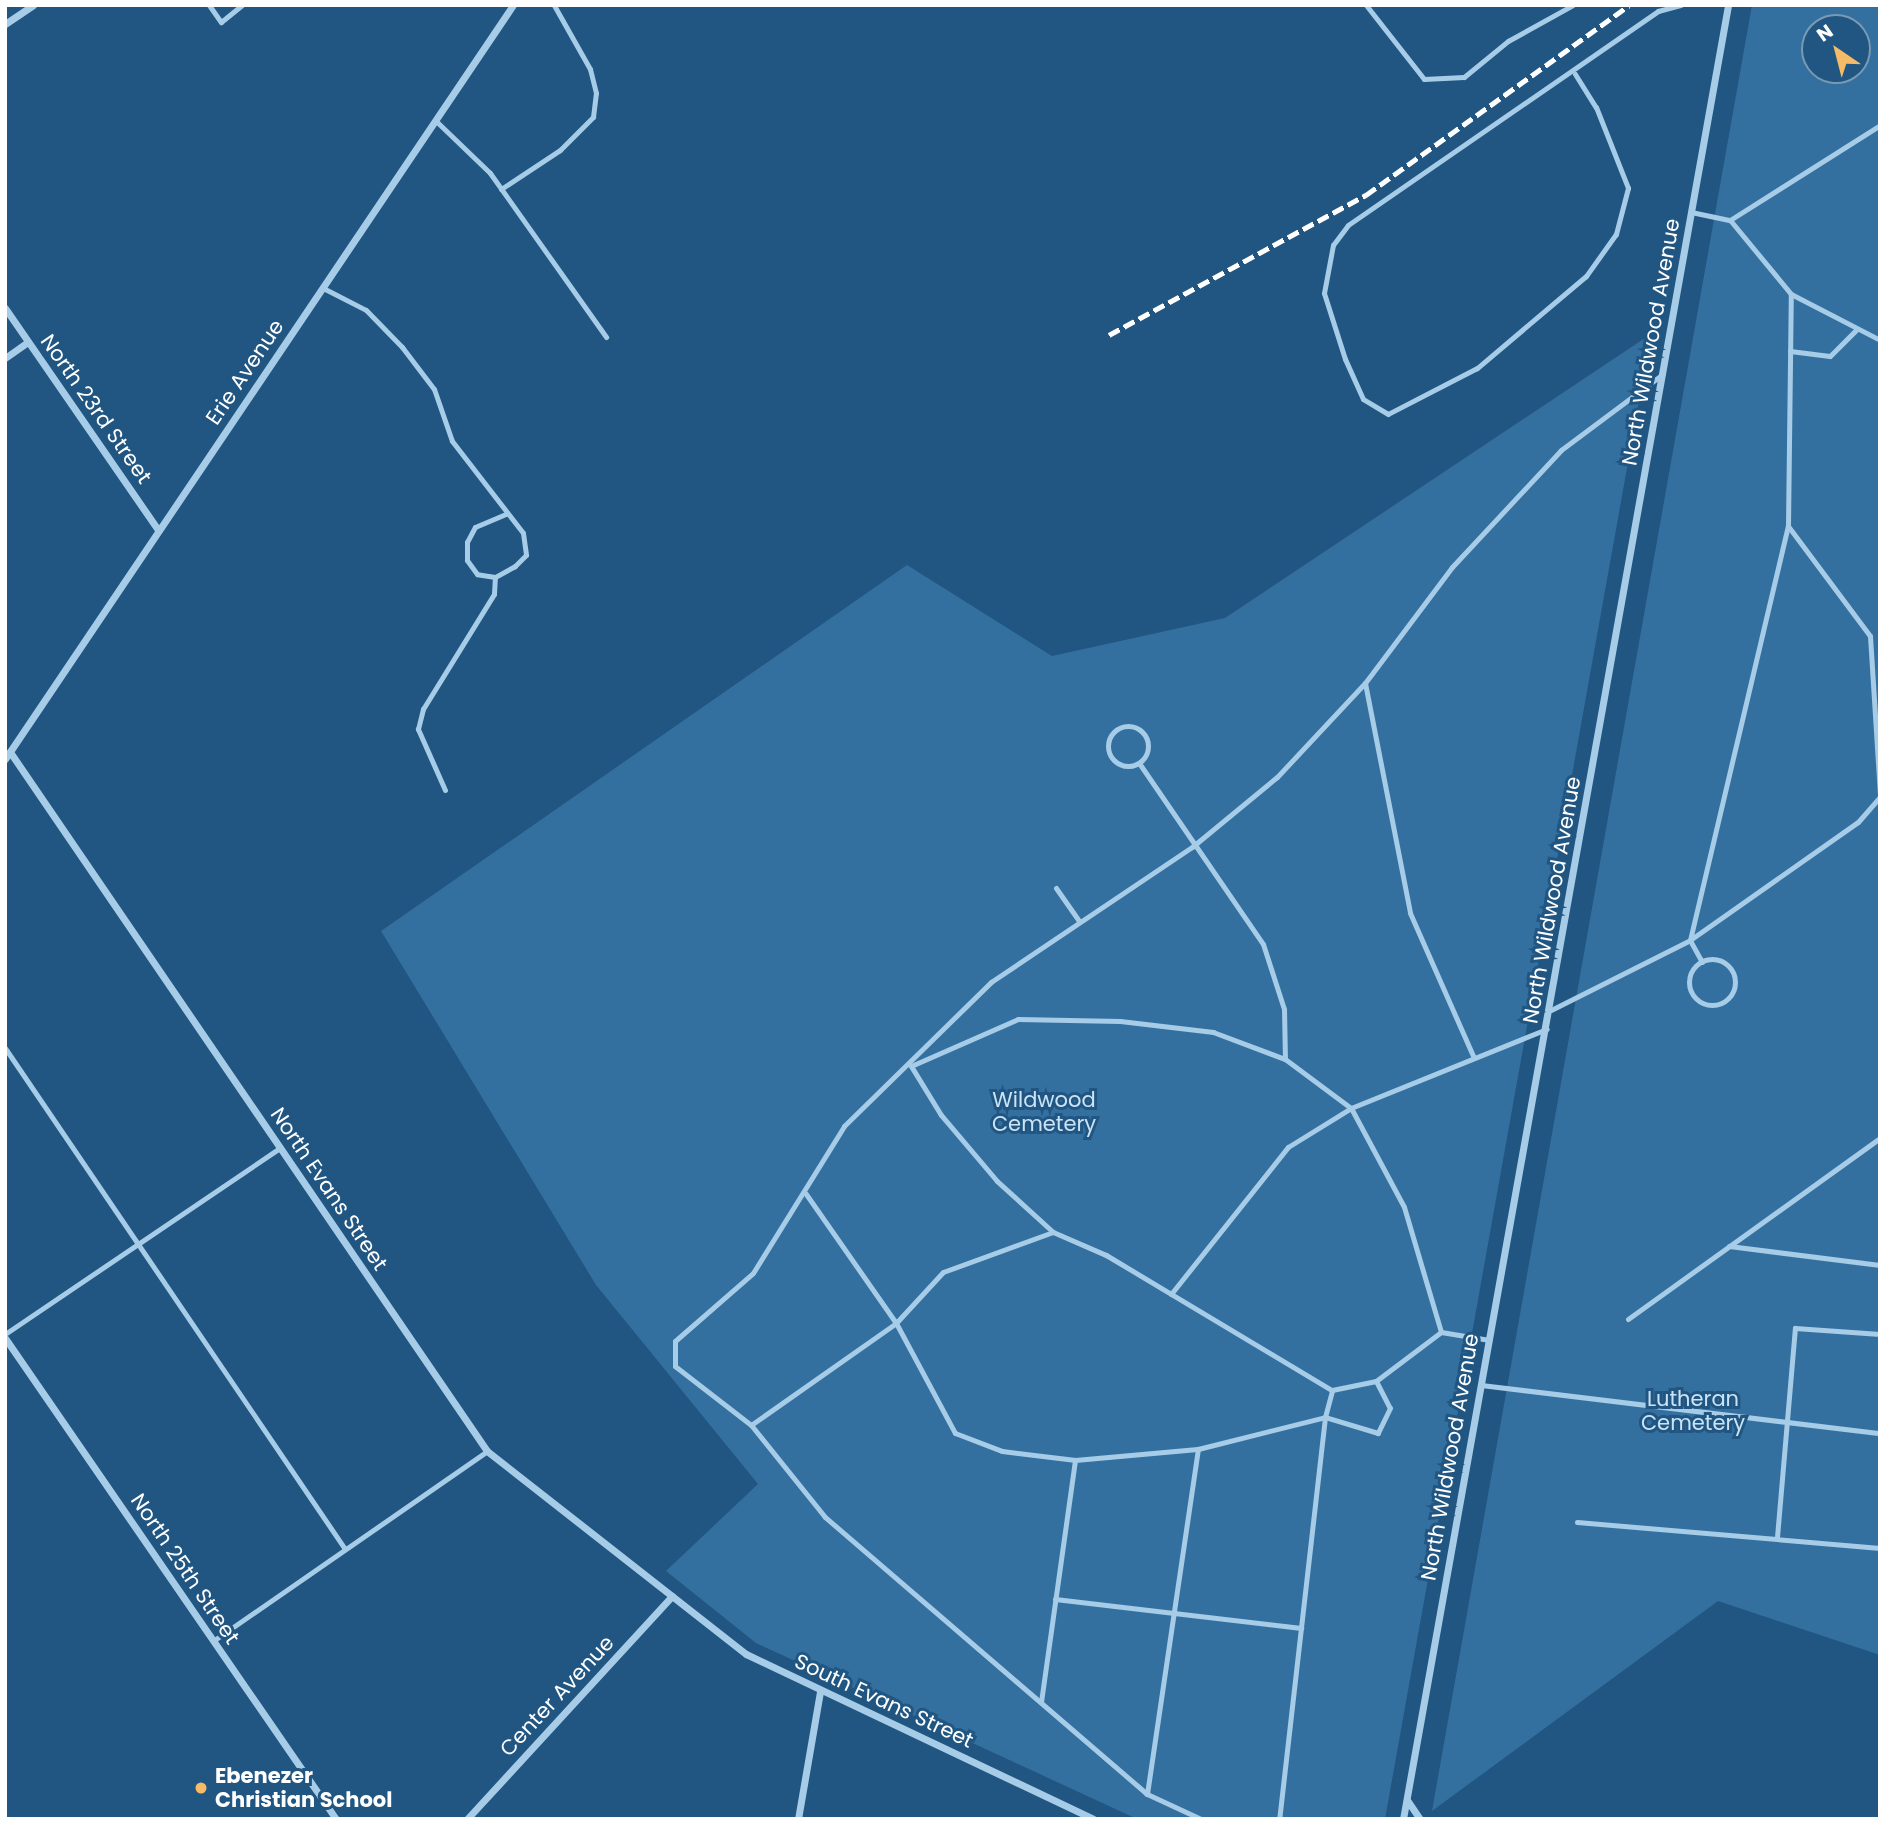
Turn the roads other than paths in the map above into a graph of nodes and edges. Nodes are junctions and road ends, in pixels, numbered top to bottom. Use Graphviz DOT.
graph roads {
  1 [pos="33,5"];
  2 [pos="209,5"];
  3 [pos="242,5"];
  4 [pos="513,5"];
  5 [pos="554,5"];
  6 [pos="1366,5"];
  7 [pos="1573,5"];
  8 [pos="1679,5"];
  9 [pos="1728,5"];
  10 [pos="5,24"];
  11 [pos="1575,74"];
  12 [pos="436,121"];
  13 [pos="1880,125"];
  14 [pos="502,189"];
  15 [pos="1691,212"];
  16 [pos="1730,220"];
  17 [pos="323,288"];
  18 [pos="1791,294"];
  19 [pos="5,308"];
  20 [pos="1857,329"];
  21 [pos="606,337"];
  22 [pos="1880,340"];
  23 [pos="29,342"];
  24 [pos="1790,351"];
  25 [pos="5,358"];
  26 [pos="1663,374"];
  27 [pos="506,514"];
  28 [pos="1788,526"];
  29 [pos="158,530"];
  30 [pos="495,577"];
  31 [pos="1366,683"];
  32 [pos="8,755"];
  33 [pos="1139,763"];
  34 [pos="445,790"];
  35 [pos="1880,797"];
  36 [pos="1192,847"];
  37 [pos="1056,888"];
  38 [pos="1078,920"];
  39 [pos="1690,940"];
  40 [pos="1702,962"];
  41 [pos="1551,1010"];
  42 [pos="1548,1028"];
  43 [pos="5,1048"];
  44 [pos="1474,1058"];
  45 [pos="1285,1059"];
  46 [pos="911,1066"];
  47 [pos="1350,1108"];
  48 [pos="1880,1138"];
  49 [pos="281,1148"];
  50 [pos="806,1194"];
  51 [pos="1053,1232"];
  52 [pos="138,1244"];
  53 [pos="1729,1246"];
  54 [pos="1880,1265"];
  55 [pos="1171,1294"];
  56 [pos="1628,1319"];
  57 [pos="896,1323"];
  58 [pos="1441,1332"];
  59 [pos="1880,1334"];
  60 [pos="5,1336"];
  61 [pos="1489,1340"];
  62 [pos="1376,1381"];
  63 [pos="1481,1385"];
  64 [pos="1332,1390"];
  65 [pos="1325,1417"];
  66 [pos="1787,1422"];
  67 [pos="751,1425"];
  68 [pos="1880,1433"];
  69 [pos="1198,1449"];
  70 [pos="487,1451"];
  71 [pos="1075,1460"];
  72 [pos="1577,1522"];
  73 [pos="1777,1537"];
  74 [pos="1880,1548"];
  75 [pos="345,1549"];
  76 [pos="673,1596"];
  77 [pos="1055,1599"];
  78 [pos="1174,1611"];
  79 [pos="1301,1628"];
  80 [pos="214,1641"];
  81 [pos="820,1691"];
  82 [pos="1041,1702"];
  83 [pos="1147,1794"];
  84 [pos="1406,1800"];
  85 [pos="336,1819"];
  86 [pos="467,1819"];
  87 [pos="798,1819"];
  88 [pos="1093,1819"];
  89 [pos="1201,1819"];
  90 [pos="1279,1819"];
  91 [pos="1403,1819"];
  92 [pos="1420,1819"];
  1 -- 10 [label="street"];
  2 -- 3 [label="lane"];
  4 -- 12 [label="street, Erie Avenue"];
  5 -- 14 [label="lane"];
  6 -- 7 [label="lane"];
  8 -- 11 [label="lane"];
  9 -- 15 [label="street, North Wildwood Avenue"];
  11 -- 11 [label="lane"];
  12 -- 14 [label="lane"];
  12 -- 17 [label="street, Erie Avenue"];
  13 -- 16 [label="lane"];
  14 -- 21 [label="lane"];
  15 -- 16 [label="lane"];
  15 -- 26 [label="street, North Wildwood Avenue"];
  16 -- 18 [label="lane"];
  17 -- 27 [label="lane"];
  17 -- 29 [label="street, Erie Avenue"];
  18 -- 20 [label="lane"];
  18 -- 24 [label="lane"];
  19 -- 23 [label="street, North 23rd Street"];
  20 -- 22 [label="lane"];
  20 -- 24 [label="lane"];
  23 -- 25 [label="street"];
  23 -- 29 [label="street, North 23rd Street"];
  24 -- 28 [label="lane"];
  26 -- 31 [label="lane"];
  26 -- 41 [label="street, North Wildwood Avenue"];
  27 -- 30 [label="lane"];
  27 -- 30 [label="lane"];
  28 -- 35 [label="lane"];
  28 -- 39 [label="lane"];
  29 -- 32 [label="street, Erie Avenue"];
  30 -- 34 [label="lane"];
  31 -- 36 [label="lane"];
  31 -- 44 [label="lane"];
  32 -- 49 [label="street, North Evans Street"];
  33 -- 33 [label="lane"];
  33 -- 36 [label="lane"];
  35 -- 39 [label="lane"];
  36 -- 38 [label="lane"];
  36 -- 45 [label="lane"];
  37 -- 38 [label="lane"];
  38 -- 46 [label="lane"];
  39 -- 40 [label="lane"];
  39 -- 41 [label="lane"];
  40 -- 40 [label="lane"];
  41 -- 42 [label="street, North Wildwood Avenue"];
  42 -- 44 [label="lane"];
  42 -- 61 [label="street, North Wildwood Avenue"];
  43 -- 52 [label="lane"];
  44 -- 47 [label="lane"];
  45 -- 46 [label="lane"];
  45 -- 47 [label="lane"];
  46 -- 50 [label="lane"];
  46 -- 51 [label="lane"];
  47 -- 55 [label="lane"];
  47 -- 58 [label="lane"];
  48 -- 53 [label="lane"];
  49 -- 52 [label="lane"];
  49 -- 70 [label="street, North Evans Street"];
  50 -- 57 [label="lane"];
  50 -- 67 [label="lane"];
  51 -- 55 [label="lane"];
  51 -- 57 [label="lane"];
  52 -- 60 [label="lane"];
  52 -- 75 [label="lane"];
  53 -- 54 [label="lane"];
  53 -- 56 [label="lane"];
  55 -- 64 [label="lane"];
  57 -- 67 [label="lane"];
  57 -- 71 [label="lane"];
  58 -- 61 [label="lane"];
  58 -- 62 [label="lane"];
  59 -- 66 [label="lane"];
  60 -- 80 [label="street, North 25th Street"];
  61 -- 63 [label="street, North Wildwood Avenue"];
  62 -- 64 [label="lane"];
  62 -- 65 [label="lane"];
  63 -- 66 [label="lane"];
  63 -- 84 [label="street, North Wildwood Avenue"];
  64 -- 65 [label="lane"];
  65 -- 69 [label="lane"];
  65 -- 79 [label="lane"];
  66 -- 68 [label="lane"];
  66 -- 73 [label="lane"];
  67 -- 82 [label="lane"];
  69 -- 71 [label="lane"];
  69 -- 78 [label="lane"];
  70 -- 75 [label="lane"];
  70 -- 76 [label="street, North Evans Street"];
  71 -- 77 [label="lane"];
  72 -- 73 [label="lane"];
  73 -- 74 [label="lane"];
  75 -- 80 [label="lane"];
  76 -- 81 [label="street, South Evans Street"];
  76 -- 86 [label="street, Center Avenue"];
  77 -- 78 [label="lane"];
  77 -- 82 [label="lane"];
  78 -- 79 [label="lane"];
  78 -- 83 [label="lane"];
  79 -- 90 [label="lane"];
  80 -- 85 [label="street, North 25th Street"];
  81 -- 87 [label="street"];
  81 -- 88 [label="street, South Evans Street"];
  82 -- 83 [label="lane"];
  83 -- 89 [label="lane"];
  84 -- 91 [label="street, North Wildwood Avenue"];
  84 -- 92 [label="street"];
}
